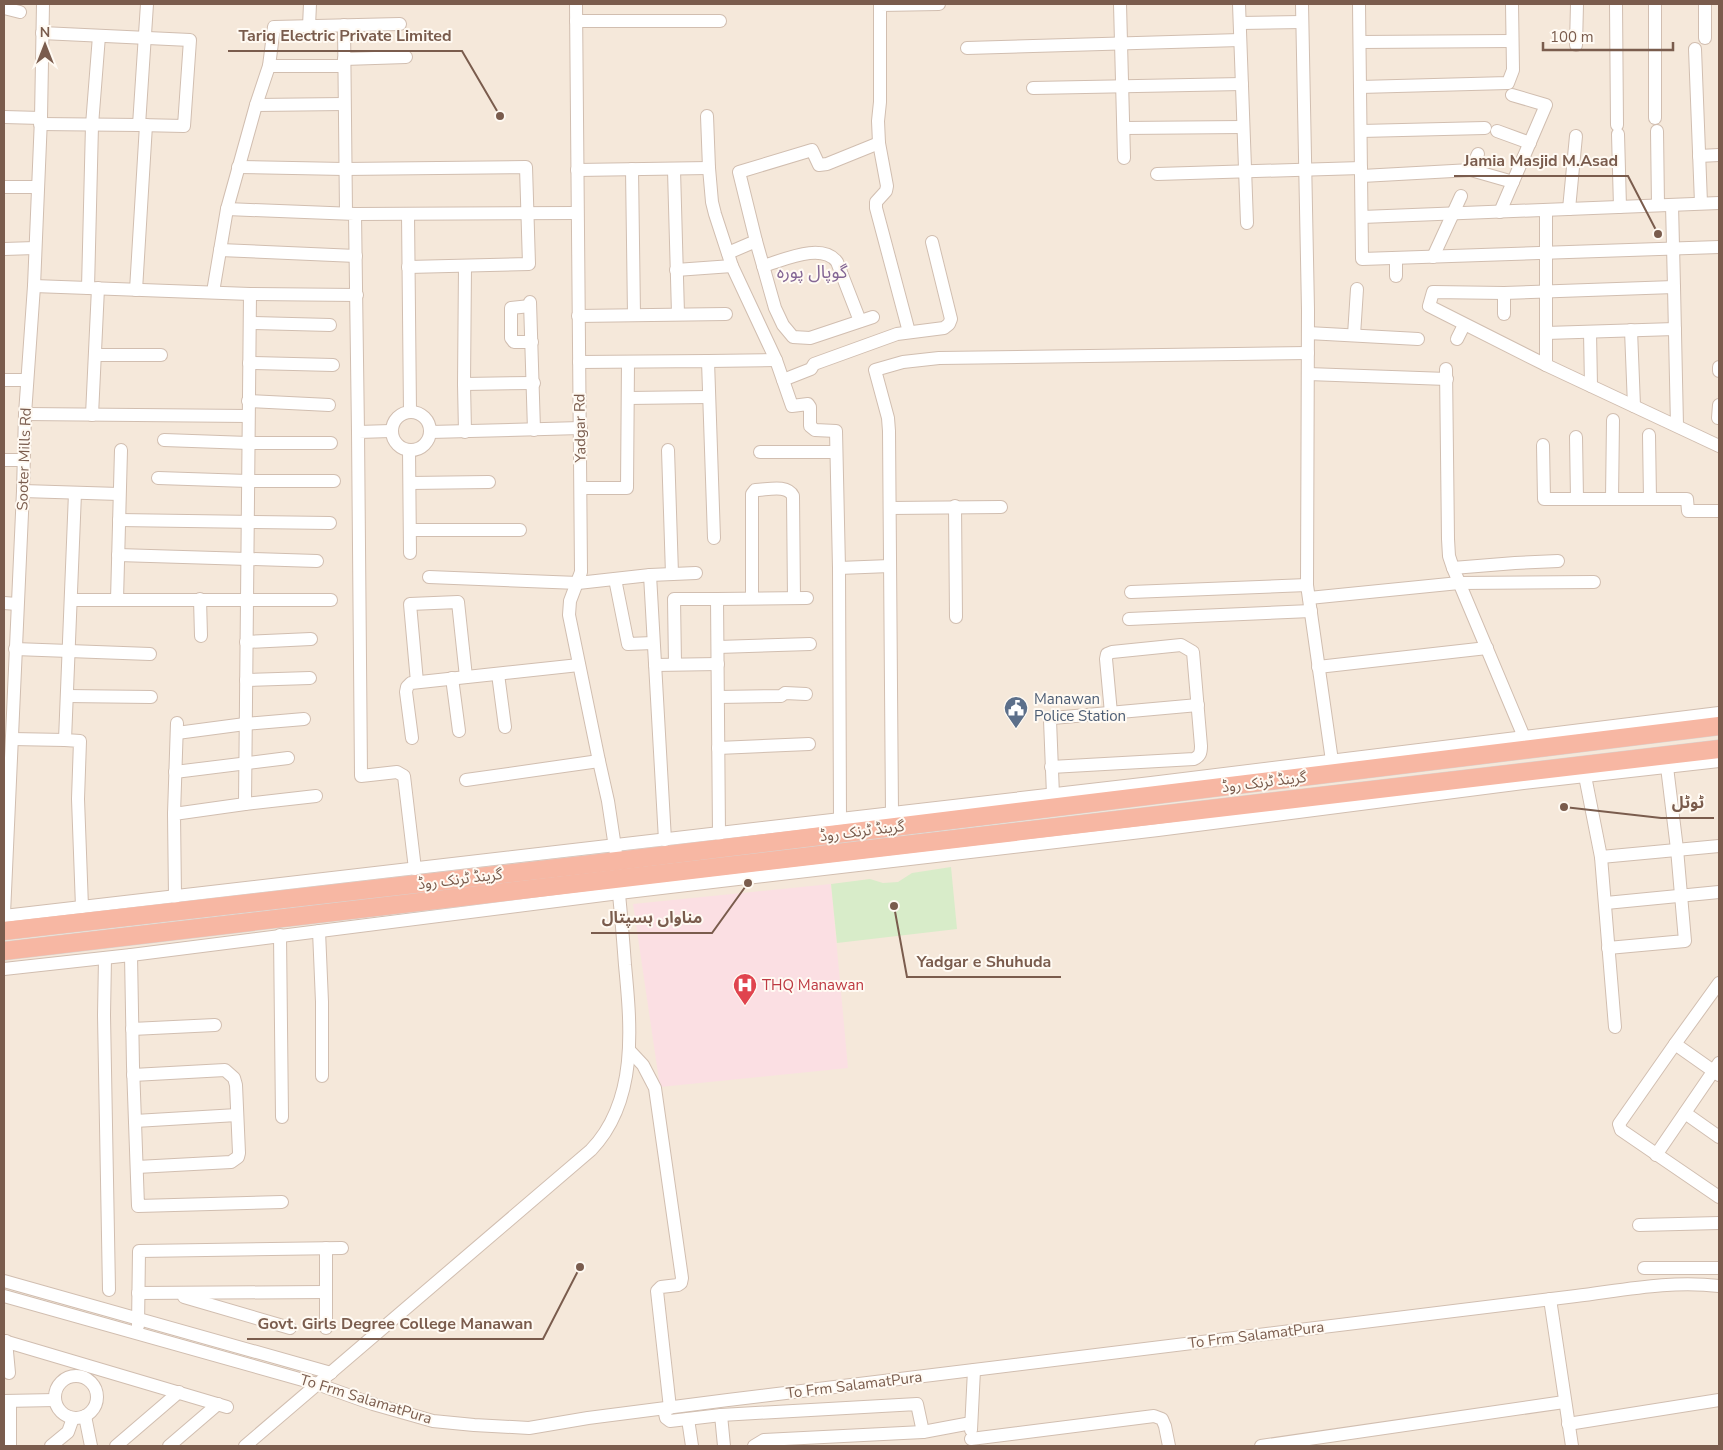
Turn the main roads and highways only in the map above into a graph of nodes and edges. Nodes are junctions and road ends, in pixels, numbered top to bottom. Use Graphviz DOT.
graph roads {
  1 [pos="1719,726"];
  2 [pos="1719,748"];
  3 [pos="889,821"];
  4 [pos="889,847"];
  5 [pos="4,922"];
  6 [pos="4,951"];
  1 -- 3 [label="highway, گرینڈ ٹرنک روڈ"];
  2 -- 4 [label="highway, گرینڈ ٹرنک روڈ"];
  3 -- 4 [label="highway"];
  3 -- 5 [label="highway, گرینڈ ٹرنک روڈ"];
  4 -- 6 [label="highway, گرینڈ ٹرنک روڈ"];
}
